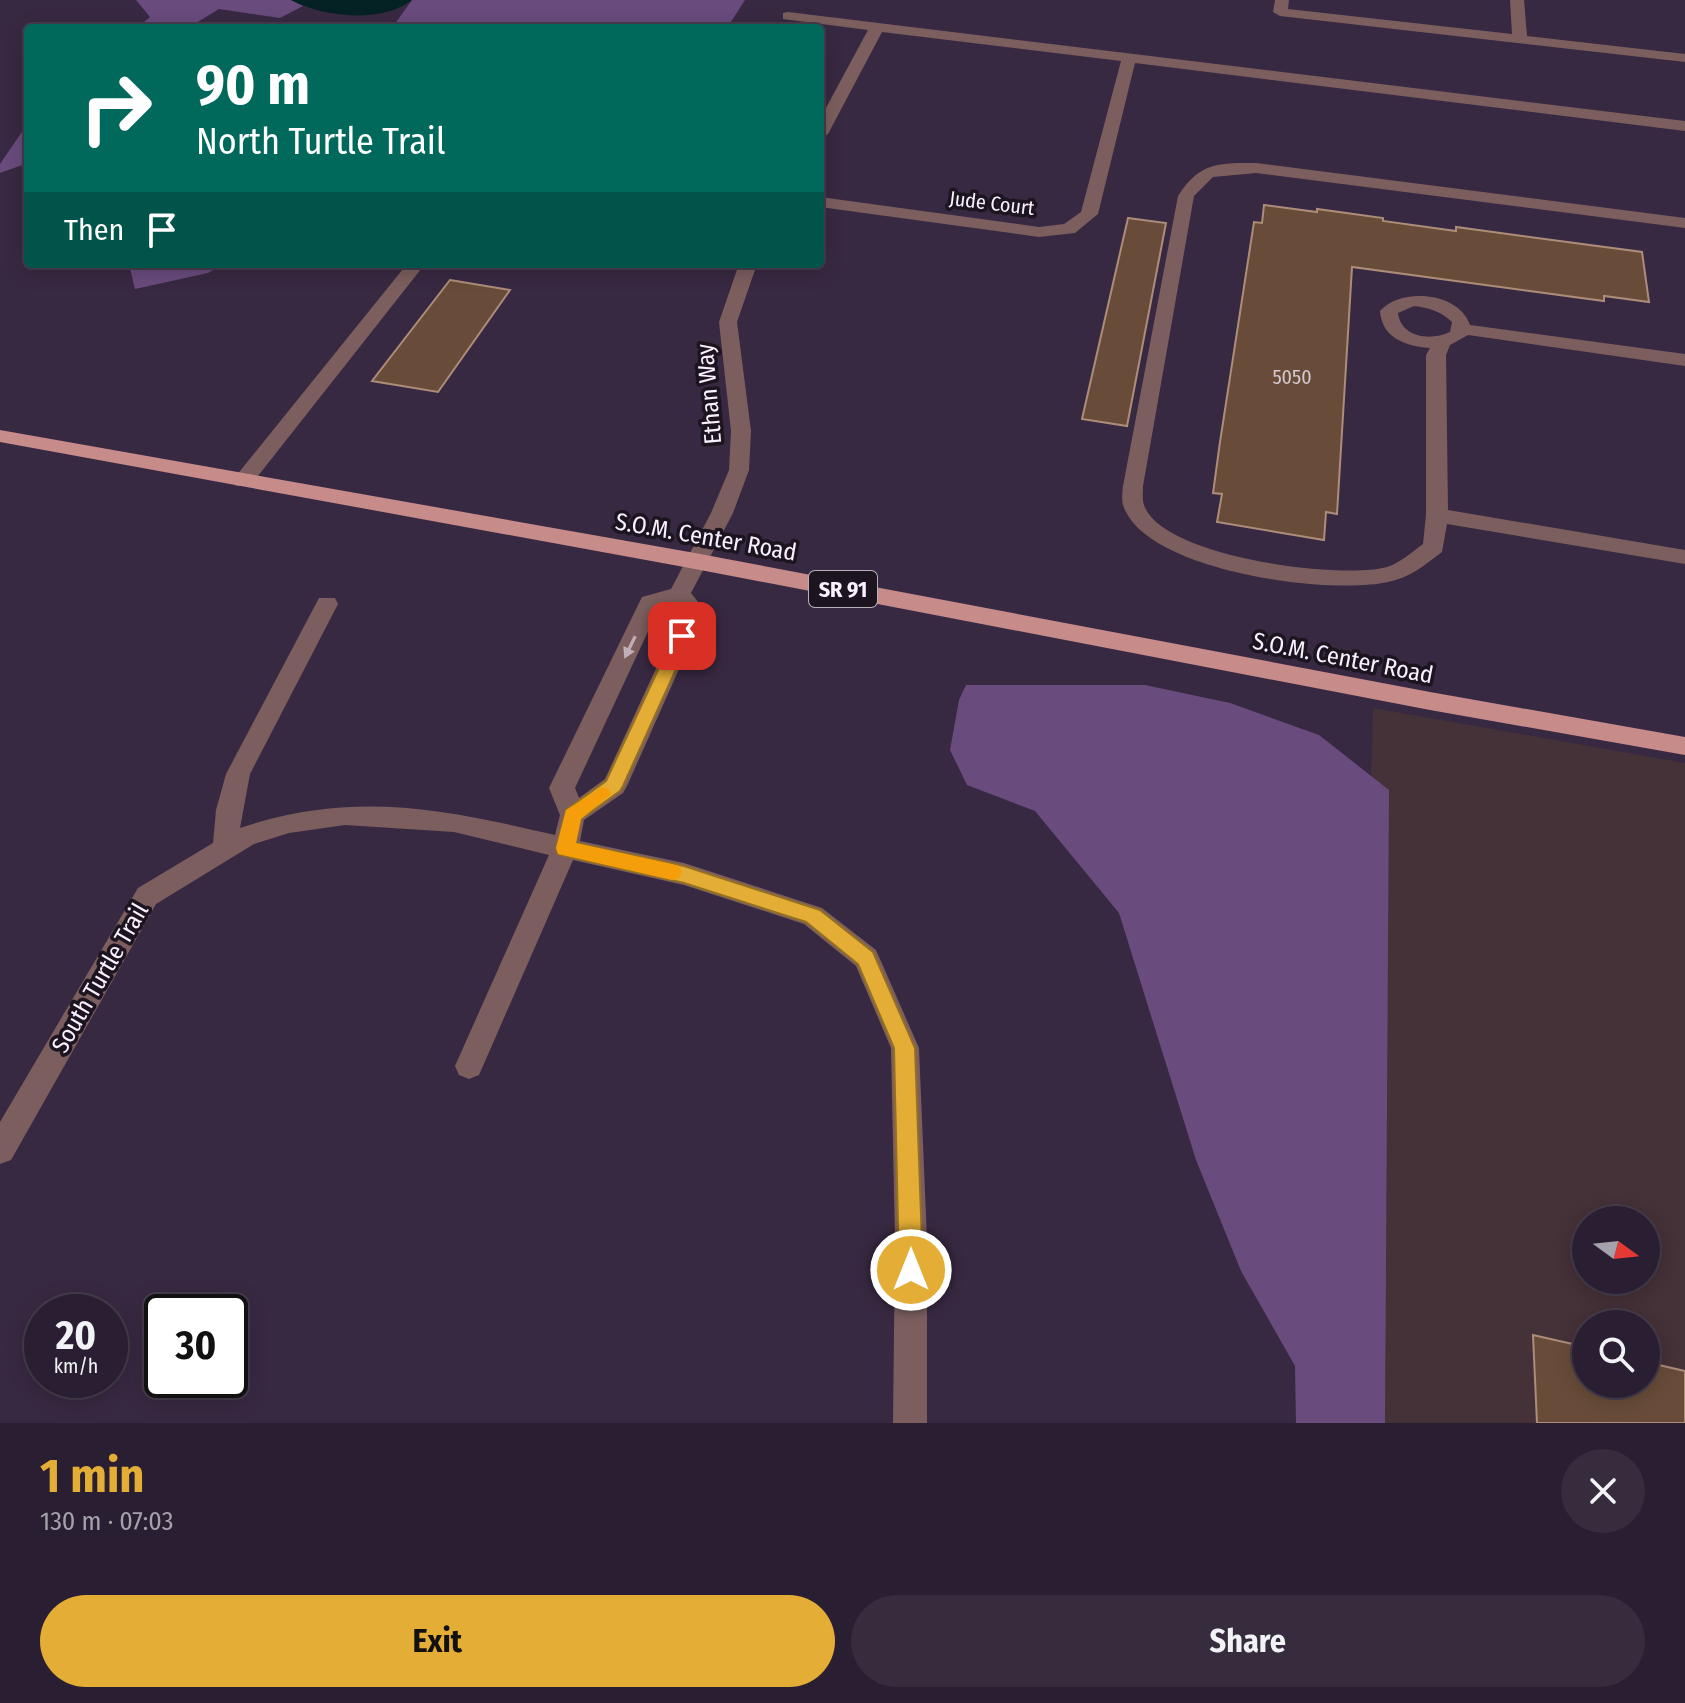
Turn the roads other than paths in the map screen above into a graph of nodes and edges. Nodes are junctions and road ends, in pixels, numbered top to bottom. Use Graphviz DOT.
graph roads {
  1 [pos="1282,0"];
  2 [pos="1517,0"];
  3 [pos="788,16"];
  4 [pos="877,27"];
  5 [pos="1520,39"];
  6 [pos="1129,58"];
  7 [pos="1685,58"];
  8 [pos="824,126"];
  9 [pos="1685,126"];
  10 [pos="824,203"];
  11 [pos="1685,223"];
  12 [pos="413,268"];
  13 [pos="747,268"];
  14 [pos="1462,329"];
  15 [pos="1442,342"];
  16 [pos="1685,360"];
  17 [pos="0,436"];
  18 [pos="243,481"];
  19 [pos="1437,515"];
  20 [pos="1685,557"];
  21 [pos="695,561"];
  22 [pos="679,594"];
  23 [pos="327,604"];
  24 [pos="1685,746"];
  25 [pos="573,815"];
  26 [pos="565,848"];
  27 [pos="225,849"];
  28 [pos="469,1066"];
  29 [pos="0,1150"];
  30 [pos="910,1423"];
  1 -- 5 [label="street"];
  2 -- 5 [label="street"];
  3 -- 4 [label="street"];
  4 -- 6 [label="street"];
  4 -- 8 [label="street"];
  5 -- 7 [label="street"];
  6 -- 9 [label="street"];
  6 -- 10 [label="street, Jude Court"];
  11 -- 19 [label="street"];
  12 -- 18 [label="street"];
  13 -- 21 [label="street, Ethan Way"];
  14 -- 15 [label="street"];
  14 -- 15 [label="street"];
  14 -- 16 [label="street"];
  15 -- 19 [label="street"];
  17 -- 18 [label="main road, S.O.M. Center Road / SR 91"];
  18 -- 21 [label="main road, S.O.M. Center Road / SR 91"];
  19 -- 20 [label="street"];
  21 -- 22 [label="street, Ethan Way"];
  21 -- 24 [label="main road, S.O.M. Center Road / SR 91"];
  22 -- 25 [label="street, one-way"];
  22 -- 25 [label="street"];
  23 -- 27 [label="street"];
  25 -- 26 [label="street"];
  26 -- 27 [label="street, South Turtle Trail"];
  26 -- 28 [label="street"];
  26 -- 30 [label="street, South Turtle Trail"];
  27 -- 29 [label="street, South Turtle Trail"];
}
